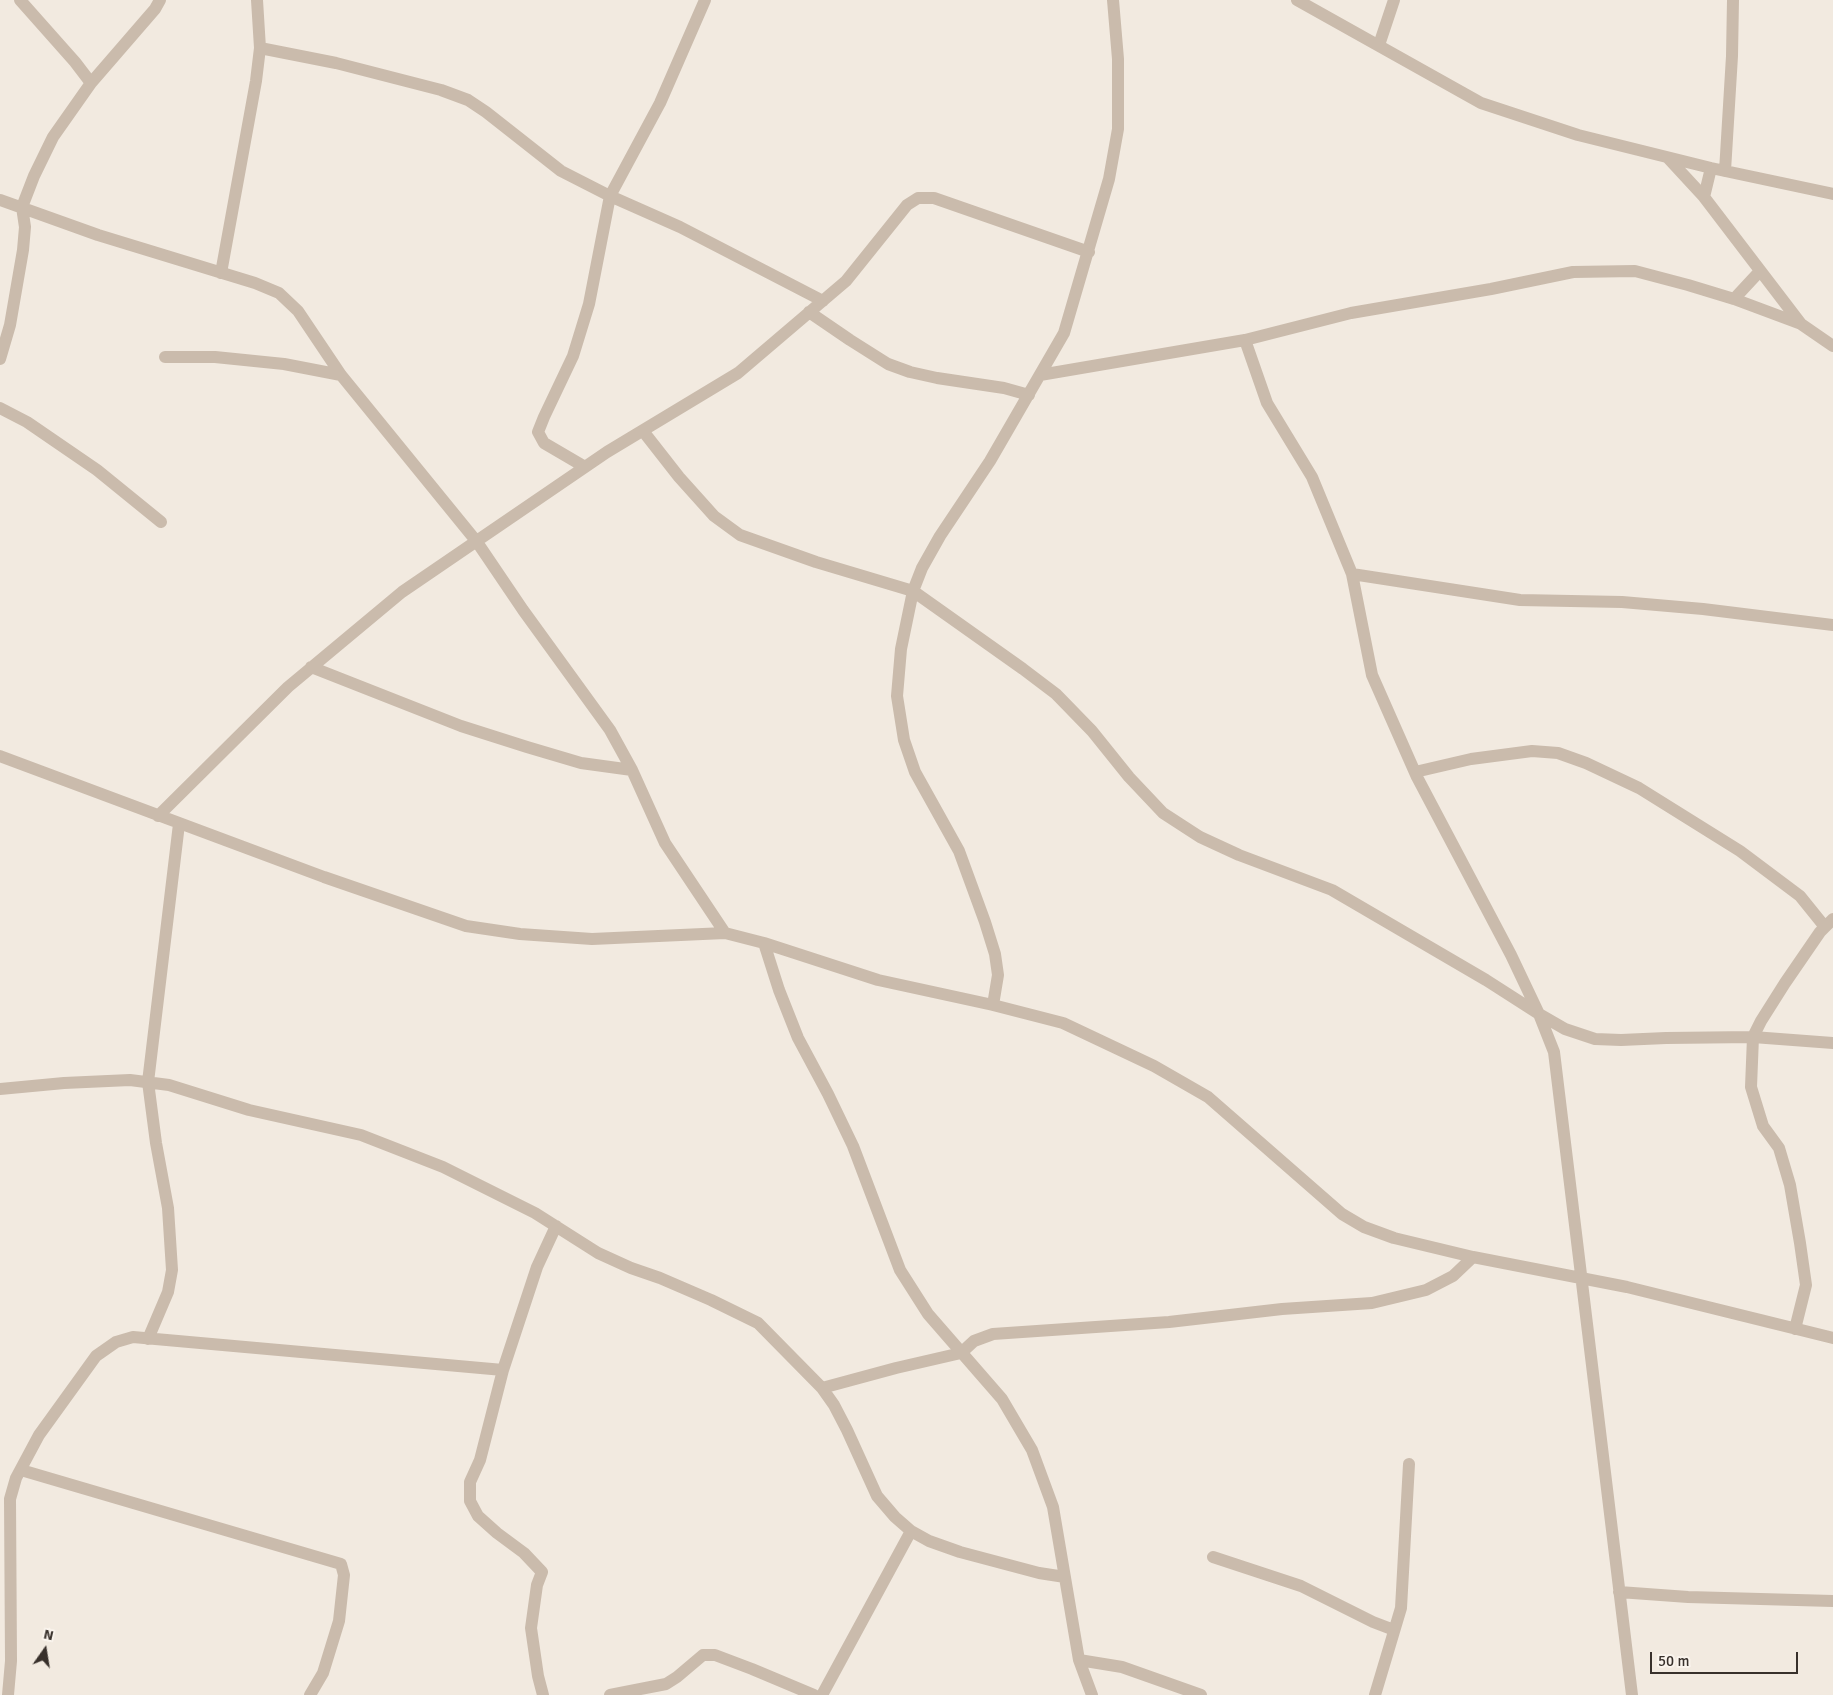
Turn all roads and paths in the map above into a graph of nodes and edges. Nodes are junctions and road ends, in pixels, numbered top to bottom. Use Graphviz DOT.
graph roads {
  1 [pos="20,0"];
  2 [pos="160,0"];
  3 [pos="257,0"];
  4 [pos="705,0"];
  5 [pos="1113,0"];
  6 [pos="1297,0"];
  7 [pos="1394,0"];
  8 [pos="1733,0"];
  9 [pos="1379,45"];
  10 [pos="260,48"];
  11 [pos="91,82"];
  12 [pos="1668,158"];
  13 [pos="1711,168"];
  14 [pos="1725,171"];
  15 [pos="1833,194"];
  16 [pos="610,196"];
  17 [pos="1704,197"];
  18 [pos="0,200"];
  19 [pos="22,208"];
  20 [pos="1089,252"];
  21 [pos="1760,271"];
  22 [pos="221,272"];
  23 [pos="1734,299"];
  24 [pos="822,301"];
  25 [pos="809,312"];
  26 [pos="1801,324"];
  27 [pos="1245,340"];
  28 [pos="1833,346"];
  29 [pos="165,357"];
  30 [pos="0,359"];
  31 [pos="340,375"];
  32 [pos="1040,375"];
  33 [pos="1029,395"];
  34 [pos="0,408"];
  35 [pos="643,431"];
  36 [pos="585,467"];
  37 [pos="161,522"];
  38 [pos="477,542"];
  39 [pos="1352,574"];
  40 [pos="913,591"];
  41 [pos="1833,625"];
  42 [pos="311,667"];
  43 [pos="0,756"];
  44 [pos="632,770"];
  45 [pos="1415,772"];
  46 [pos="158,816"];
  47 [pos="178,824"];
  48 [pos="1829,923"];
  49 [pos="725,933"];
  50 [pos="764,943"];
  51 [pos="993,1005"];
  52 [pos="1539,1014"];
  53 [pos="1753,1037"];
  54 [pos="1833,1043"];
  55 [pos="148,1082"];
  56 [pos="0,1089"];
  57 [pos="556,1226"];
  58 [pos="1473,1256"];
  59 [pos="1581,1277"];
  60 [pos="1795,1329"];
  61 [pos="1833,1338"];
  62 [pos="148,1339"];
  63 [pos="961,1353"];
  64 [pos="503,1370"];
  65 [pos="822,1388"];
  66 [pos="1409,1464"];
  67 [pos="21,1470"];
  68 [pos="911,1531"];
  69 [pos="1213,1557"];
  70 [pos="1065,1577"];
  71 [pos="1619,1592"];
  72 [pos="1833,1602"];
  73 [pos="1394,1630"];
  74 [pos="1079,1660"];
  75 [pos="8,1695"];
  76 [pos="310,1695"];
  77 [pos="543,1695"];
  78 [pos="610,1695"];
  79 [pos="814,1695"];
  80 [pos="822,1695"];
  81 [pos="1092,1695"];
  82 [pos="1202,1695"];
  83 [pos="1375,1695"];
  84 [pos="1632,1695"];
  1 -- 11 [label="street"];
  2 -- 11 [label="street"];
  3 -- 10 [label="street"];
  4 -- 16 [label="street"];
  5 -- 20 [label="street"];
  6 -- 9 [label="street"];
  7 -- 9 [label="street"];
  8 -- 14 [label="street"];
  9 -- 12 [label="street"];
  10 -- 16 [label="street"];
  10 -- 22 [label="street"];
  11 -- 19 [label="street"];
  12 -- 13 [label="street"];
  12 -- 17 [label="street"];
  13 -- 14 [label="street"];
  13 -- 17 [label="street"];
  14 -- 15 [label="street"];
  16 -- 24 [label="street"];
  16 -- 36 [label="street"];
  17 -- 21 [label="street"];
  18 -- 19 [label="street"];
  19 -- 22 [label="street"];
  19 -- 30 [label="street"];
  20 -- 24 [label="street"];
  20 -- 32 [label="street"];
  21 -- 23 [label="street"];
  21 -- 26 [label="street"];
  22 -- 31 [label="street"];
  23 -- 26 [label="street"];
  23 -- 27 [label="street"];
  24 -- 25 [label="street"];
  25 -- 33 [label="street"];
  25 -- 35 [label="street"];
  26 -- 28 [label="street"];
  27 -- 32 [label="street"];
  27 -- 39 [label="street"];
  29 -- 31 [label="street"];
  31 -- 38 [label="street"];
  32 -- 33 [label="street"];
  33 -- 40 [label="street"];
  34 -- 37 [label="street"];
  35 -- 36 [label="street"];
  35 -- 40 [label="street"];
  36 -- 38 [label="street"];
  38 -- 42 [label="street"];
  38 -- 44 [label="street"];
  39 -- 41 [label="street"];
  39 -- 45 [label="street"];
  40 -- 51 [label="street"];
  40 -- 52 [label="street"];
  42 -- 44 [label="street"];
  42 -- 46 [label="street"];
  43 -- 46 [label="street"];
  44 -- 49 [label="street"];
  45 -- 48 [label="street"];
  45 -- 52 [label="street"];
  46 -- 47 [label="street"];
  47 -- 49 [label="street"];
  47 -- 55 [label="street"];
  48 -- 53 [label="street"];
  49 -- 50 [label="street"];
  50 -- 51 [label="street"];
  50 -- 63 [label="street"];
  51 -- 58 [label="street"];
  52 -- 53 [label="street"];
  52 -- 59 [label="street"];
  53 -- 54 [label="street"];
  53 -- 60 [label="street"];
  55 -- 56 [label="street"];
  55 -- 57 [label="street"];
  55 -- 62 [label="street"];
  57 -- 64 [label="street"];
  57 -- 65 [label="street"];
  58 -- 59 [label="street"];
  58 -- 63 [label="street"];
  59 -- 60 [label="street"];
  59 -- 71 [label="street"];
  60 -- 61 [label="street"];
  62 -- 64 [label="street"];
  62 -- 67 [label="street"];
  63 -- 65 [label="street"];
  63 -- 70 [label="street"];
  64 -- 77 [label="street"];
  65 -- 68 [label="street"];
  66 -- 73 [label="street"];
  67 -- 75 [label="street"];
  67 -- 76 [label="street"];
  68 -- 70 [label="street"];
  68 -- 80 [label="street"];
  69 -- 73 [label="street"];
  70 -- 74 [label="street"];
  71 -- 72 [label="street"];
  71 -- 84 [label="street"];
  73 -- 83 [label="street"];
  74 -- 81 [label="street"];
  74 -- 82 [label="street"];
  78 -- 79 [label="street"];
}
